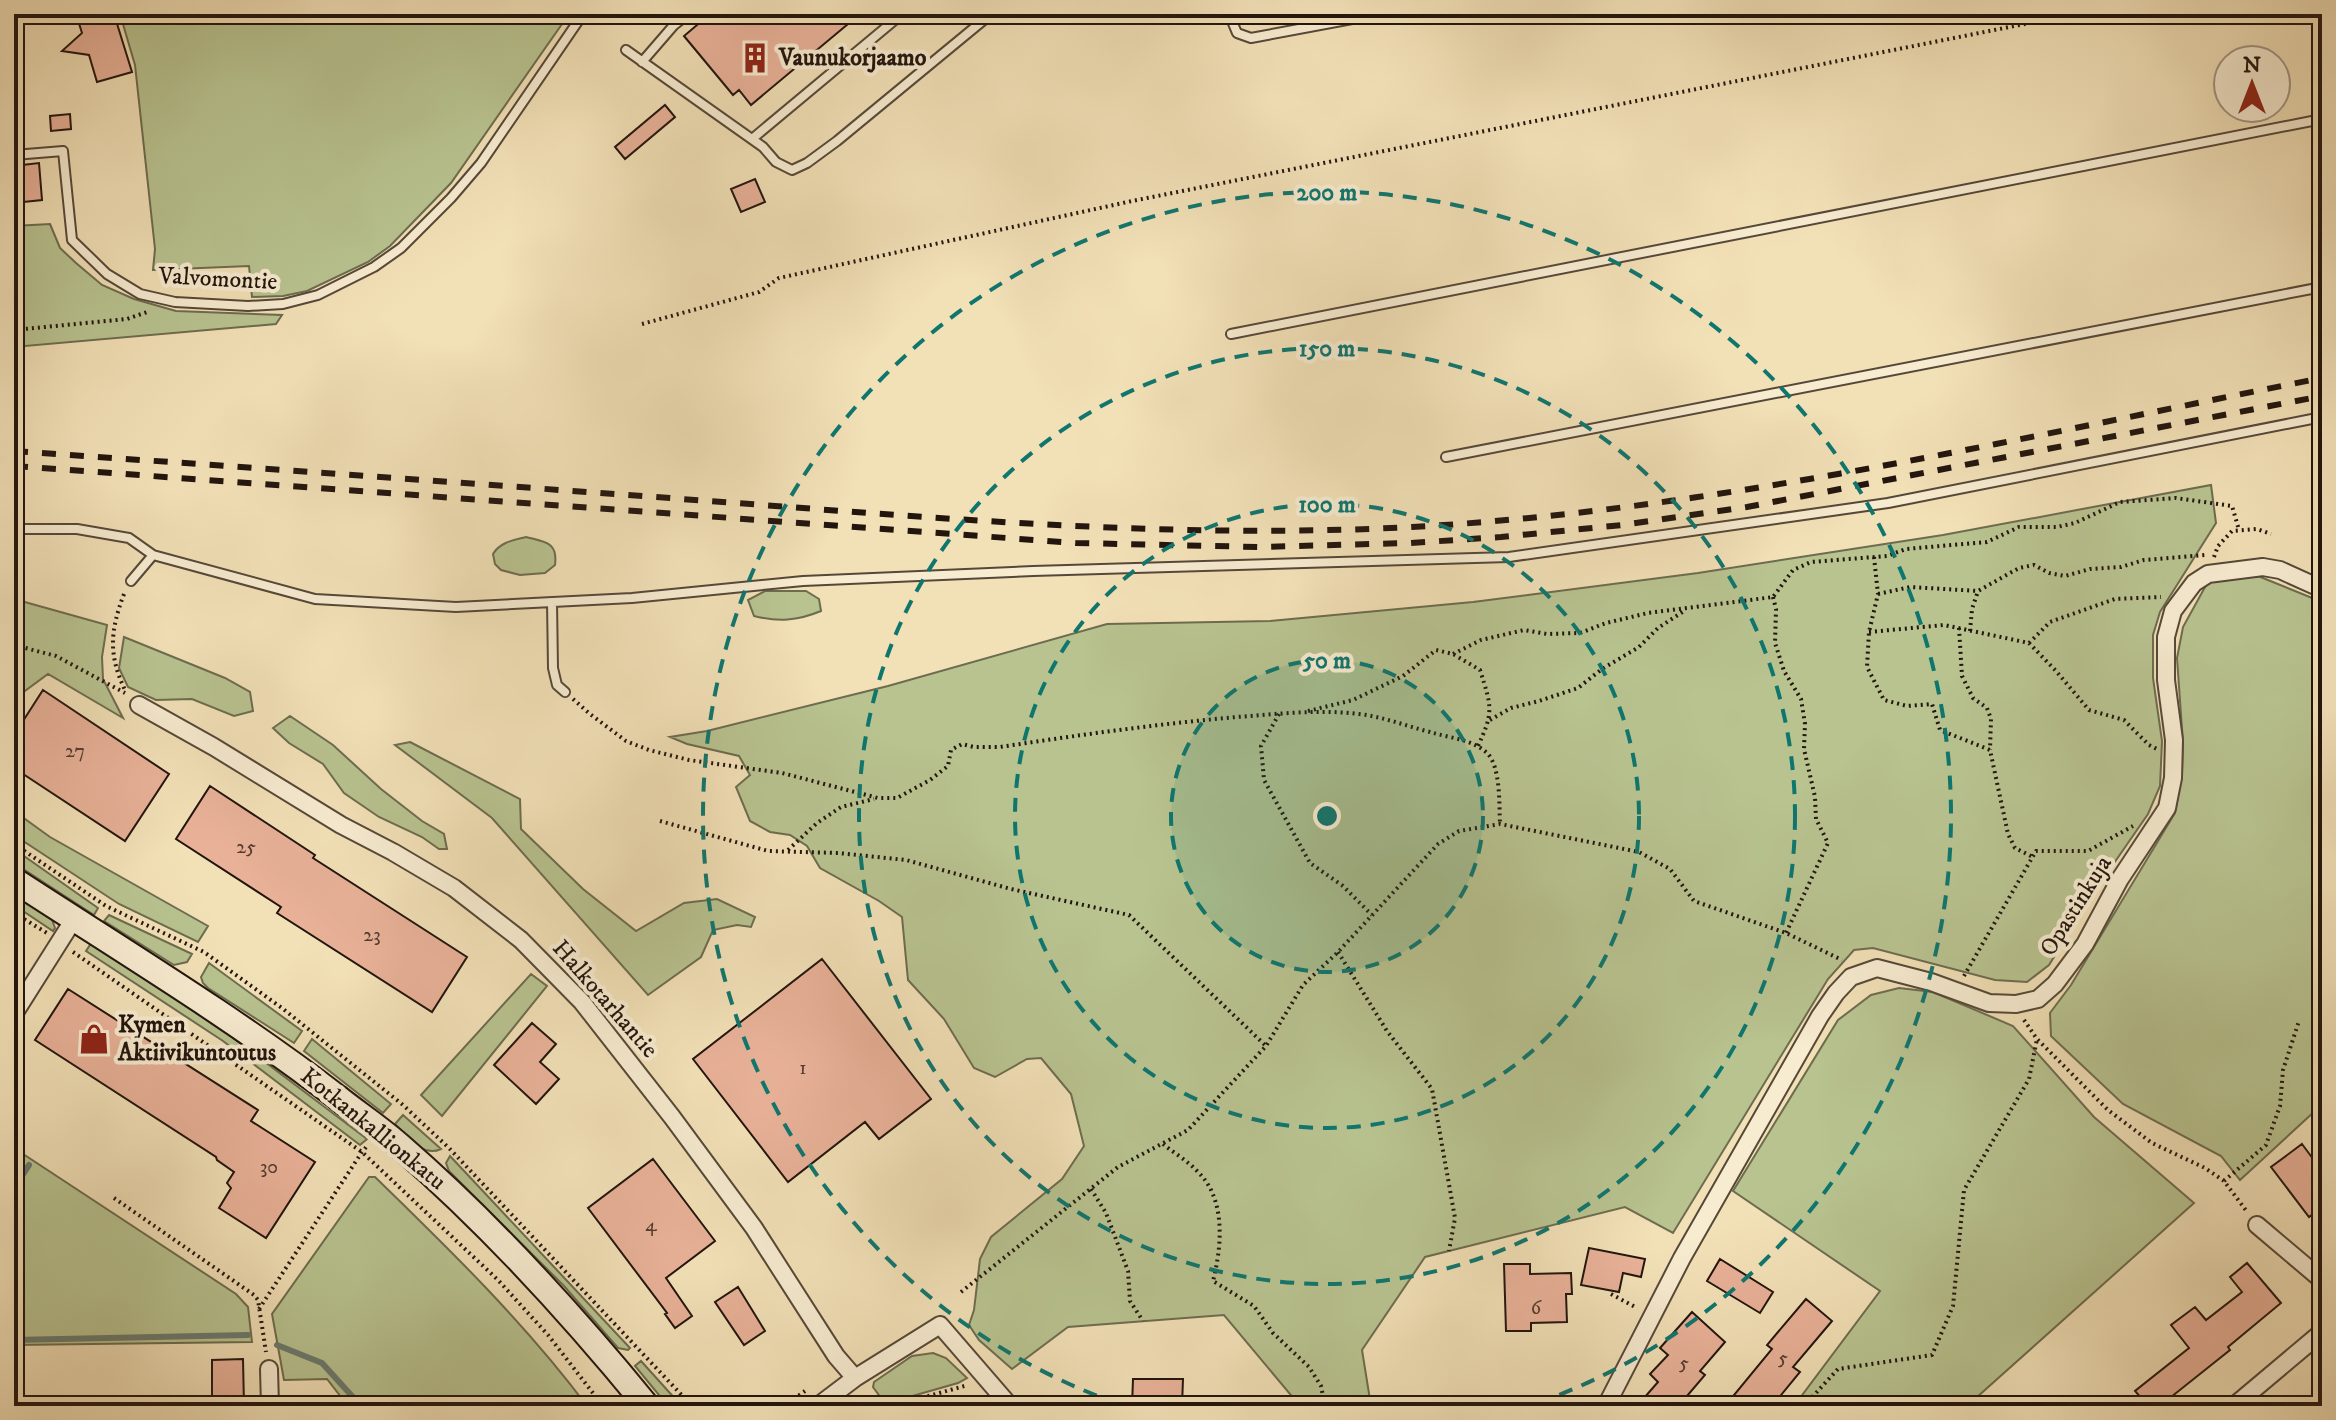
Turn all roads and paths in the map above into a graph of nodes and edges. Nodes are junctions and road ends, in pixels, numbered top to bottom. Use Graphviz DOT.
graph roads {
  1 [pos="583,14"];
  2 [pos="688,14"];
  3 [pos="902,14"];
  4 [pos="991,14"];
  5 [pos="1229,14"];
  6 [pos="1379,14"];
  7 [pos="2075,14"];
  8 [pos="626,50"];
  9 [pos="642,62"];
  10 [pos="2322,119"];
  11 [pos="752,139"];
  12 [pos="14,155"];
  13 [pos="2322,287"];
  14 [pos="175,302"];
  15 [pos="642,324"];
  16 [pos="14,330"];
  17 [pos="1231,334"];
  18 [pos="2322,417"];
  19 [pos="1446,457"];
  20 [pos="14,529"];
  21 [pos="2239,530"];
  22 [pos="2271,534"];
  23 [pos="2215,554"];
  24 [pos="153,555"];
  25 [pos="1874,557"];
  26 [pos="2208,574"];
  27 [pos="131,581"];
  28 [pos="2322,589"];
  29 [pos="1978,591"];
  30 [pos="1878,594"];
  31 [pos="2184,596"];
  32 [pos="1773,597"];
  33 [pos="552,602"];
  34 [pos="1687,609"];
  35 [pos="1959,628"];
  36 [pos="1970,631"];
  37 [pos="1869,632"];
  38 [pos="2029,643"];
  39 [pos="14,645"];
  40 [pos="1453,654"];
  41 [pos="565,692"];
  42 [pos="132,699"];
  43 [pos="1302,712"];
  44 [pos="1279,714"];
  45 [pos="1490,720"];
  46 [pos="1477,748"];
  47 [pos="1990,750"];
  48 [pos="2174,757"];
  49 [pos="878,798"];
  50 [pos="2167,808"];
  51 [pos="660,821"];
  52 [pos="1500,824"];
  53 [pos="786,852"];
  54 [pos="2033,857"];
  55 [pos="14,880"];
  56 [pos="14,913"];
  57 [pos="1372,915"];
  58 [pos="74,919"];
  59 [pos="47,933"];
  60 [pos="1786,933"];
  61 [pos="69,950"];
  62 [pos="1338,952"];
  63 [pos="1867,971"];
  64 [pos="1957,991"];
  65 [pos="2016,1004"];
  66 [pos="14,1014"];
  67 [pos="2299,1021"];
  68 [pos="2037,1039"];
  69 [pos="1266,1046"];
  70 [pos="1163,1144"];
  71 [pos="362,1152"];
  72 [pos="2224,1181"];
  73 [pos="1091,1189"];
  74 [pos="114,1198"];
  75 [pos="2257,1225"];
  76 [pos="1449,1251"];
  77 [pos="2322,1280"];
  78 [pos="961,1292"];
  79 [pos="1611,1294"];
  80 [pos="259,1309"];
  81 [pos="1639,1309"];
  82 [pos="1143,1321"];
  83 [pos="2322,1332"];
  84 [pos="269,1369"];
  85 [pos="855,1378"];
  86 [pos="971,1383"];
  87 [pos="808,1390"];
  88 [pos="1370,1401"];
  89 [pos="270,1406"];
  90 [pos="603,1406"];
  91 [pos="647,1406"];
  92 [pos="784,1406"];
  93 [pos="818,1406"];
  94 [pos="893,1406"];
  95 [pos="1010,1406"];
  96 [pos="1325,1406"];
  97 [pos="1357,1406"];
  98 [pos="1606,1406"];
  99 [pos="1804,1406"];
  100 [pos="2234,1406"];
  1 -- 14 [label="lane, Valvomontie"];
  2 -- 9 [label="lane"];
  3 -- 11 [label="lane"];
  4 -- 11 [label="lane"];
  5 -- 6 [label="lane"];
  7 -- 15 [label="path"];
  8 -- 9 [label="lane"];
  9 -- 11 [label="lane"];
  10 -- 17 [label="lane"];
  12 -- 14 [label="lane, Valvomontie"];
  13 -- 19 [label="lane"];
  14 -- 16 [label="path"];
  18 -- 33 [label="lane"];
  20 -- 24 [label="lane"];
  21 -- 22 [label="path"];
  21 -- 23 [label="path"];
  21 -- 25 [label="path"];
  23 -- 26 [label="path"];
  23 -- 29 [label="path"];
  24 -- 27 [label="lane"];
  24 -- 33 [label="lane"];
  25 -- 30 [label="path"];
  25 -- 32 [label="path"];
  26 -- 28 [label="street"];
  26 -- 31 [label="street, Opastinkuja"];
  27 -- 42 [label="path"];
  29 -- 30 [label="path"];
  29 -- 36 [label="path"];
  30 -- 37 [label="path"];
  31 -- 38 [label="path"];
  31 -- 48 [label="street, Opastinkuja"];
  32 -- 34 [label="path"];
  32 -- 60 [label="path"];
  33 -- 41 [label="lane"];
  34 -- 40 [label="path"];
  34 -- 45 [label="path"];
  35 -- 36 [label="path"];
  35 -- 37 [label="path"];
  35 -- 47 [label="path"];
  36 -- 38 [label="path"];
  37 -- 47 [label="path"];
  38 -- 48 [label="path"];
  39 -- 42 [label="path"];
  40 -- 43 [label="path"];
  40 -- 45 [label="path"];
  41 -- 49 [label="path"];
  42 -- 85 [label="street, Halkotarhantie"];
  43 -- 44 [label="path"];
  43 -- 46 [label="path"];
  44 -- 49 [label="path"];
  44 -- 57 [label="path"];
  45 -- 46 [label="path"];
  46 -- 52 [label="path"];
  47 -- 54 [label="path"];
  48 -- 50 [label="street, Opastinkuja"];
  49 -- 53 [label="path"];
  50 -- 54 [label="path"];
  50 -- 65 [label="street, Opastinkuja"];
  51 -- 53 [label="path"];
  52 -- 57 [label="path"];
  52 -- 60 [label="path"];
  53 -- 69 [label="path"];
  54 -- 64 [label="path"];
  55 -- 58 [label="street, Kotkankallionkatu"];
  56 -- 59 [label="path"];
  57 -- 62 [label="path"];
  58 -- 66 [label="street"];
  58 -- 91 [label="street, Kotkankallionkatu"];
  60 -- 63 [label="path"];
  61 -- 71 [label="path"];
  62 -- 69 [label="path"];
  62 -- 76 [label="path"];
  63 -- 64 [label="street"];
  63 -- 98 [label="street"];
  64 -- 65 [label="street"];
  65 -- 68 [label="path"];
  67 -- 72 [label="path"];
  68 -- 72 [label="path"];
  68 -- 99 [label="path"];
  69 -- 70 [label="path"];
  70 -- 73 [label="path"];
  70 -- 96 [label="path"];
  71 -- 80 [label="path"];
  71 -- 90 [label="path"];
  72 -- 75 [label="path"];
  73 -- 78 [label="path"];
  73 -- 82 [label="path"];
  74 -- 80 [label="path"];
  75 -- 77 [label="street"];
  79 -- 81 [label="path"];
  80 -- 84 [label="path"];
  83 -- 100 [label="street"];
  84 -- 89 [label="street"];
  85 -- 93 [label="street"];
  85 -- 95 [label="street"];
  86 -- 94 [label="path"];
  87 -- 92 [label="path"];
  88 -- 97 [label="path"];
}
